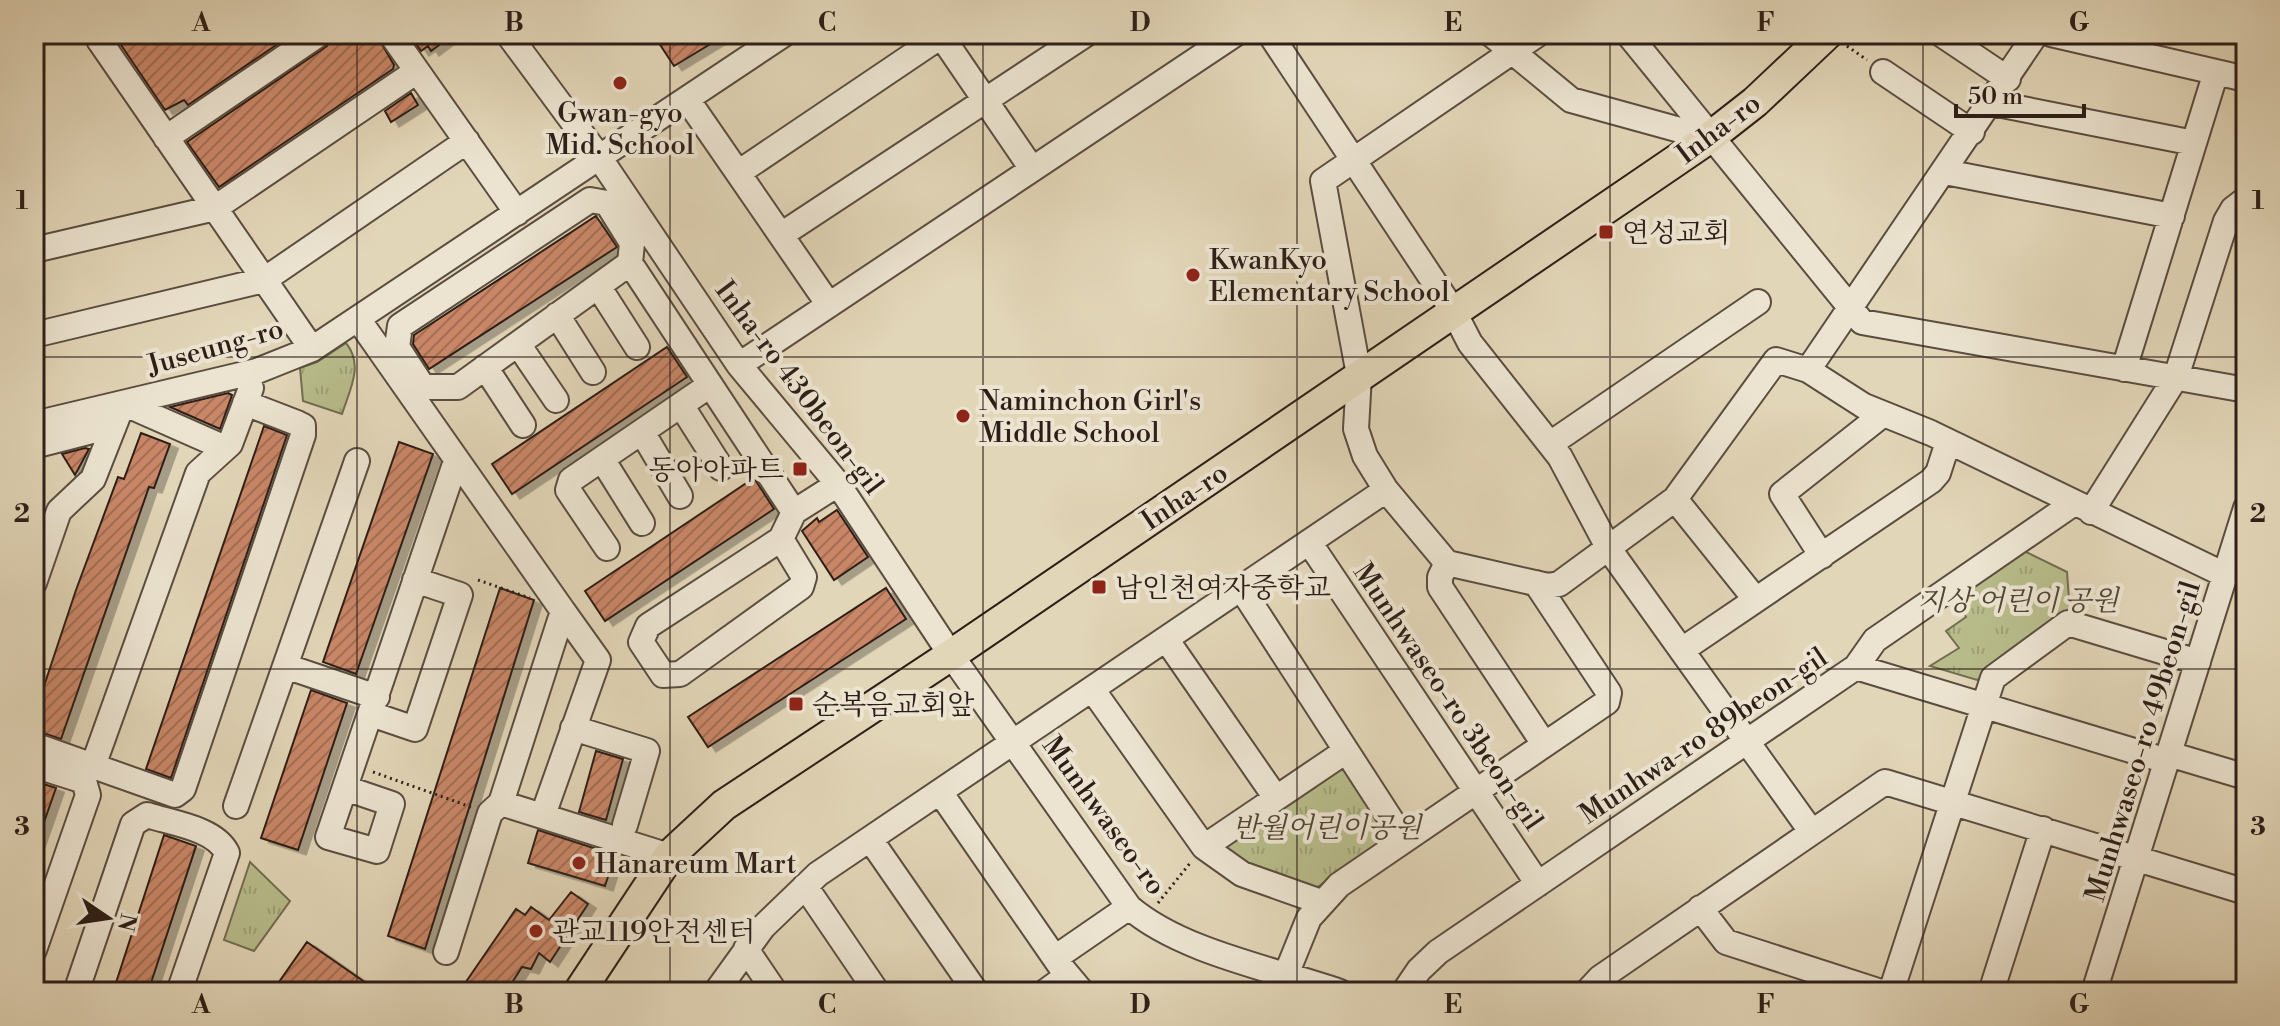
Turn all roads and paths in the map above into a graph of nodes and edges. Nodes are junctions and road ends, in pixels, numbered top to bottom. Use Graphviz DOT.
graph roads {
  1 [pos="319,34"];
  2 [pos="391,34"];
  3 [pos="508,34"];
  4 [pos="784,34"];
  5 [pos="1086,34"];
  6 [pos="1235,34"];
  7 [pos="1270,34"];
  8 [pos="1491,34"];
  9 [pos="1538,34"];
  10 [pos="1628,34"];
  11 [pos="1941,34"];
  12 [pos="2036,34"];
  13 [pos="2051,34"];
  14 [pos="942,35"];
  15 [pos="99,36"];
  16 [pos="1834,38"];
  17 [pos="1514,50"];
  18 [pos="417,71"];
  19 [pos="1883,72"];
  20 [pos="2216,72"];
  21 [pos="2008,79"];
  22 [pos="2246,79"];
  23 [pos="687,99"];
  24 [pos="985,100"];
  25 [pos="1992,103"];
  26 [pos="1972,132"];
  27 [pos="166,138"];
  28 [pos="1709,138"];
  29 [pos="467,141"];
  30 [pos="2194,143"];
  31 [pos="599,157"];
  32 [pos="1353,160"];
  33 [pos="1032,169"];
  34 [pos="1945,172"];
  35 [pos="738,173"];
  36 [pos="2246,199"];
  37 [pos="215,208"];
  38 [pos="517,213"];
  39 [pos="2172,216"];
  40 [pos="781,235"];
  41 [pos="34,250"];
  42 [pos="630,263"];
  43 [pos="264,280"];
  44 [pos="598,286"];
  45 [pos="1758,302"];
  46 [pos="829,305"];
  47 [pos="1850,311"];
  48 [pos="1454,312"];
  49 [pos="557,315"];
  50 [pos="358,319"];
  51 [pos="34,335"];
  52 [pos="518,344"];
  53 [pos="637,347"];
  54 [pos="312,349"];
  55 [pos="739,365"];
  56 [pos="485,367"];
  57 [pos="2124,369"];
  58 [pos="1808,370"];
  59 [pos="257,371"];
  60 [pos="593,372"];
  61 [pos="1359,375"];
  62 [pos="2176,377"];
  63 [pos="710,385"];
  64 [pos="2246,390"];
  65 [pos="556,400"];
  66 [pos="123,403"];
  67 [pos="245,403"];
  68 [pos="681,405"];
  69 [pos="1882,415"];
  70 [pos="34,424"];
  71 [pos="523,425"];
  72 [pos="112,426"];
  73 [pos="642,432"];
  74 [pos="1948,442"];
  75 [pos="1550,444"];
  76 [pos="34,446"];
  77 [pos="225,448"];
  78 [pos="602,459"];
  79 [pos="357,461"];
  80 [pos="456,461"];
  81 [pos="721,468"];
  82 [pos="838,484"];
  83 [pos="1386,490"];
  84 [pos="680,496"];
  85 [pos="1675,499"];
  86 [pos="2083,508"];
  87 [pos="2246,508"];
  88 [pos="794,512"];
  89 [pos="642,523"];
  90 [pos="781,539"];
  91 [pos="1309,542"];
  92 [pos="607,548"];
  93 [pos="1609,549"];
  94 [pos="1822,556"];
  95 [pos="1447,563"];
  96 [pos="2234,563"];
  97 [pos="415,580"];
  98 [pos="478,580"];
  99 [pos="34,583"];
  100 [pos="1536,583"];
  101 [pos="1241,588"];
  102 [pos="1756,600"];
  103 [pos="563,611"];
  104 [pos="1166,639"];
  105 [pos="1682,650"];
  106 [pos="951,655"];
  107 [pos="2198,662"];
  108 [pos="285,666"];
  109 [pos="1856,667"];
  110 [pos="1092,689"];
  111 [pos="1984,705"];
  112 [pos="374,706"];
  113 [pos="573,728"];
  114 [pos="1747,741"];
  115 [pos="1013,742"];
  116 [pos="1544,744"];
  117 [pos="34,745"];
  118 [pos="1346,751"];
  119 [pos="2168,758"];
  120 [pos="34,765"];
  121 [pos="353,765"];
  122 [pos="93,766"];
  123 [pos="2246,777"];
  124 [pos="345,788"];
  125 [pos="1476,791"];
  126 [pos="940,792"];
  127 [pos="1276,798"];
  128 [pos="1953,802"];
  129 [pos="236,806"];
  130 [pos="496,808"];
  131 [pos="543,815"];
  132 [pos="625,825"];
  133 [pos="2043,829"];
  134 [pos="1811,831"];
  135 [pos="870,839"];
  136 [pos="1404,840"];
  137 [pos="1204,847"];
  138 [pos="669,856"];
  139 [pos="2136,858"];
  140 [pos="1538,884"];
  141 [pos="805,886"];
  142 [pos="2246,892"];
  143 [pos="1321,902"];
  144 [pos="1700,908"];
  145 [pos="1136,913"];
  146 [pos="746,949"];
  147 [pos="34,950"];
  148 [pos="446,952"];
  149 [pos="1068,975"];
  150 [pos="1282,982"];
  151 [pos="1597,990"];
  152 [pos="76,992"];
  153 [pos="179,992"];
  154 [pos="579,992"];
  155 [pos="716,992"];
  156 [pos="775,992"];
  157 [pos="877,992"];
  158 [pos="976,992"];
  159 [pos="1045,992"];
  160 [pos="1340,992"];
  161 [pos="1404,992"];
  162 [pos="1881,992"];
  163 [pos="1891,992"];
  164 [pos="1991,992"];
  165 [pos="2094,992"];
  1 -- 27 [label="street"];
  2 -- 18 [label="street"];
  3 -- 31 [label="street, Inha-ro 430beon-gil"];
  4 -- 23 [label="street, Juseung-ro"];
  5 -- 24 [label="street"];
  6 -- 33 [label="street"];
  7 -- 32 [label="street"];
  8 -- 17 [label="street"];
  9 -- 17 [label="street"];
  10 -- 28 [label="street"];
  11 -- 21 [label="street"];
  12 -- 21 [label="street"];
  13 -- 20 [label="street"];
  14 -- 24 [label="street"];
  14 -- 35 [label="street"];
  15 -- 27 [label="street"];
  16 -- 19 [label="path"];
  16 -- 28 [label="main road, Inha-ro"];
  17 -- 28 [label="street"];
  17 -- 32 [label="street"];
  18 -- 29 [label="street"];
  18 -- 37 [label="street"];
  19 -- 26 [label="street"];
  20 -- 22 [label="street"];
  20 -- 30 [label="street"];
  21 -- 25 [label="street"];
  23 -- 31 [label="street, Juseung-ro"];
  23 -- 35 [label="street"];
  24 -- 33 [label="street"];
  24 -- 40 [label="street"];
  25 -- 26 [label="street"];
  25 -- 30 [label="street"];
  26 -- 34 [label="street"];
  27 -- 37 [label="street"];
  28 -- 47 [label="street"];
  28 -- 48 [label="main road, Inha-ro"];
  29 -- 38 [label="street"];
  29 -- 43 [label="street"];
  30 -- 39 [label="street"];
  31 -- 38 [label="street, Juseung-ro"];
  31 -- 55 [label="street, Inha-ro 430beon-gil"];
  32 -- 48 [label="street"];
  32 -- 61 [label="street"];
  33 -- 46 [label="street"];
  34 -- 39 [label="street"];
  34 -- 47 [label="street"];
  35 -- 40 [label="street"];
  36 -- 62 [label="street"];
  37 -- 41 [label="street"];
  37 -- 43 [label="street"];
  38 -- 50 [label="street, Juseung-ro"];
  39 -- 57 [label="street"];
  40 -- 46 [label="street"];
  42 -- 44 [label="street"];
  42 -- 56 [label="street"];
  42 -- 63 [label="street"];
  43 -- 51 [label="street"];
  43 -- 54 [label="street"];
  44 -- 49 [label="street"];
  44 -- 53 [label="street"];
  45 -- 75 [label="street"];
  46 -- 55 [label="street"];
  47 -- 57 [label="street"];
  47 -- 58 [label="street"];
  48 -- 61 [label="main road, Inha-ro"];
  48 -- 75 [label="street"];
  49 -- 52 [label="street"];
  49 -- 60 [label="street"];
  50 -- 54 [label="street, Juseung-ro"];
  50 -- 80 [label="street"];
  52 -- 56 [label="street"];
  52 -- 65 [label="street"];
  54 -- 59 [label="street, Juseung-ro"];
  55 -- 82 [label="street, Inha-ro 430beon-gil"];
  56 -- 71 [label="street"];
  57 -- 62 [label="street"];
  58 -- 69 [label="street"];
  58 -- 85 [label="street"];
  59 -- 66 [label="street, Juseung-ro"];
  59 -- 67 [label="street"];
  61 -- 83 [label="street"];
  61 -- 106 [label="main road, Inha-ro"];
  62 -- 64 [label="street"];
  62 -- 86 [label="street"];
  63 -- 68 [label="street"];
  63 -- 88 [label="street"];
  66 -- 70 [label="street, Juseung-ro"];
  66 -- 72 [label="street"];
  66 -- 77 [label="street"];
  67 -- 77 [label="street"];
  67 -- 122 [label="street"];
  68 -- 73 [label="street"];
  68 -- 81 [label="street"];
  69 -- 74 [label="street"];
  69 -- 94 [label="street"];
  72 -- 76 [label="street"];
  72 -- 99 [label="street"];
  73 -- 78 [label="street"];
  73 -- 84 [label="street"];
  74 -- 86 [label="street"];
  74 -- 94 [label="street"];
  75 -- 93 [label="street"];
  77 -- 122 [label="street"];
  78 -- 89 [label="street"];
  78 -- 92 [label="street"];
  79 -- 108 [label="street"];
  80 -- 97 [label="street"];
  80 -- 103 [label="street"];
  82 -- 88 [label="street"];
  82 -- 106 [label="street, Inha-ro 430beon-gil"];
  83 -- 91 [label="street"];
  83 -- 95 [label="street"];
  85 -- 93 [label="street"];
  85 -- 102 [label="street"];
  86 -- 96 [label="street"];
  86 -- 109 [label="street"];
  87 -- 96 [label="street, Munhwaseo-ro 49beon-gil"];
  88 -- 90 [label="street"];
  90 -- 90 [label="street"];
  91 -- 101 [label="street"];
  91 -- 125 [label="street, Munhwaseo-ro 3beon-gil"];
  93 -- 100 [label="street"];
  93 -- 105 [label="street"];
  94 -- 102 [label="street"];
  95 -- 100 [label="street"];
  95 -- 116 [label="street"];
  96 -- 107 [label="street, Munhwaseo-ro 49beon-gil"];
  97 -- 112 [label="street"];
  97 -- 112 [label="street"];
  98 -- 103 [label="path"];
  100 -- 116 [label="street"];
  101 -- 104 [label="street"];
  101 -- 118 [label="street"];
  102 -- 105 [label="street"];
  103 -- 113 [label="street"];
  103 -- 130 [label="street"];
  104 -- 110 [label="street"];
  104 -- 127 [label="street"];
  105 -- 114 [label="street"];
  106 -- 115 [label="street, Munhwaseo-ro"];
  106 -- 138 [label="main road, Inha-ro"];
  107 -- 111 [label="street"];
  107 -- 119 [label="street, Munhwaseo-ro 49beon-gil"];
  108 -- 112 [label="street"];
  108 -- 129 [label="street"];
  109 -- 111 [label="street, Munhwa-ro 89beon-gil"];
  109 -- 114 [label="street, Munhwa-ro 89beon-gil"];
  110 -- 115 [label="street"];
  110 -- 137 [label="street"];
  111 -- 119 [label="street, Munhwa-ro 89beon-gil"];
  111 -- 128 [label="street"];
  112 -- 121 [label="street"];
  113 -- 131 [label="street"];
  113 -- 132 [label="street"];
  114 -- 134 [label="street"];
  114 -- 140 [label="street, Munhwa-ro 89beon-gil"];
  115 -- 126 [label="street"];
  115 -- 145 [label="street, Munhwaseo-ro"];
  116 -- 125 [label="street"];
  117 -- 122 [label="street"];
  118 -- 127 [label="street"];
  118 -- 136 [label="street"];
  119 -- 123 [label="street, Munhwa-ro 89beon-gil"];
  119 -- 139 [label="street, Munhwaseo-ro 49beon-gil"];
  120 -- 147 [label="street"];
  121 -- 124 [label="street"];
  121 -- 130 [label="path"];
  125 -- 136 [label="street"];
  125 -- 140 [label="street, Munhwaseo-ro 3beon-gil"];
  126 -- 135 [label="street"];
  126 -- 149 [label="street"];
  127 -- 137 [label="street"];
  128 -- 133 [label="street"];
  128 -- 134 [label="street"];
  128 -- 163 [label="street"];
  130 -- 131 [label="street"];
  130 -- 148 [label="street"];
  131 -- 138 [label="street"];
  133 -- 139 [label="street"];
  133 -- 164 [label="street"];
  134 -- 144 [label="street"];
  135 -- 141 [label="street"];
  135 -- 158 [label="street"];
  136 -- 143 [label="street"];
  137 -- 143 [label="street"];
  137 -- 145 [label="path"];
  138 -- 154 [label="main road, Inha-ro"];
  139 -- 142 [label="street"];
  139 -- 165 [label="street, Munhwaseo-ro 49beon-gil"];
  140 -- 161 [label="street, Munhwa-ro 89beon-gil"];
  141 -- 146 [label="street"];
  141 -- 157 [label="street"];
  143 -- 150 [label="street"];
  144 -- 151 [label="street"];
  144 -- 162 [label="street"];
  145 -- 149 [label="street"];
  145 -- 150 [label="street, Munhwaseo-ro"];
  146 -- 155 [label="street"];
  146 -- 156 [label="street"];
  149 -- 159 [label="street"];
  150 -- 160 [label="street, Munhwaseo-ro"];
  152 -- 153 [label="street"];
}
